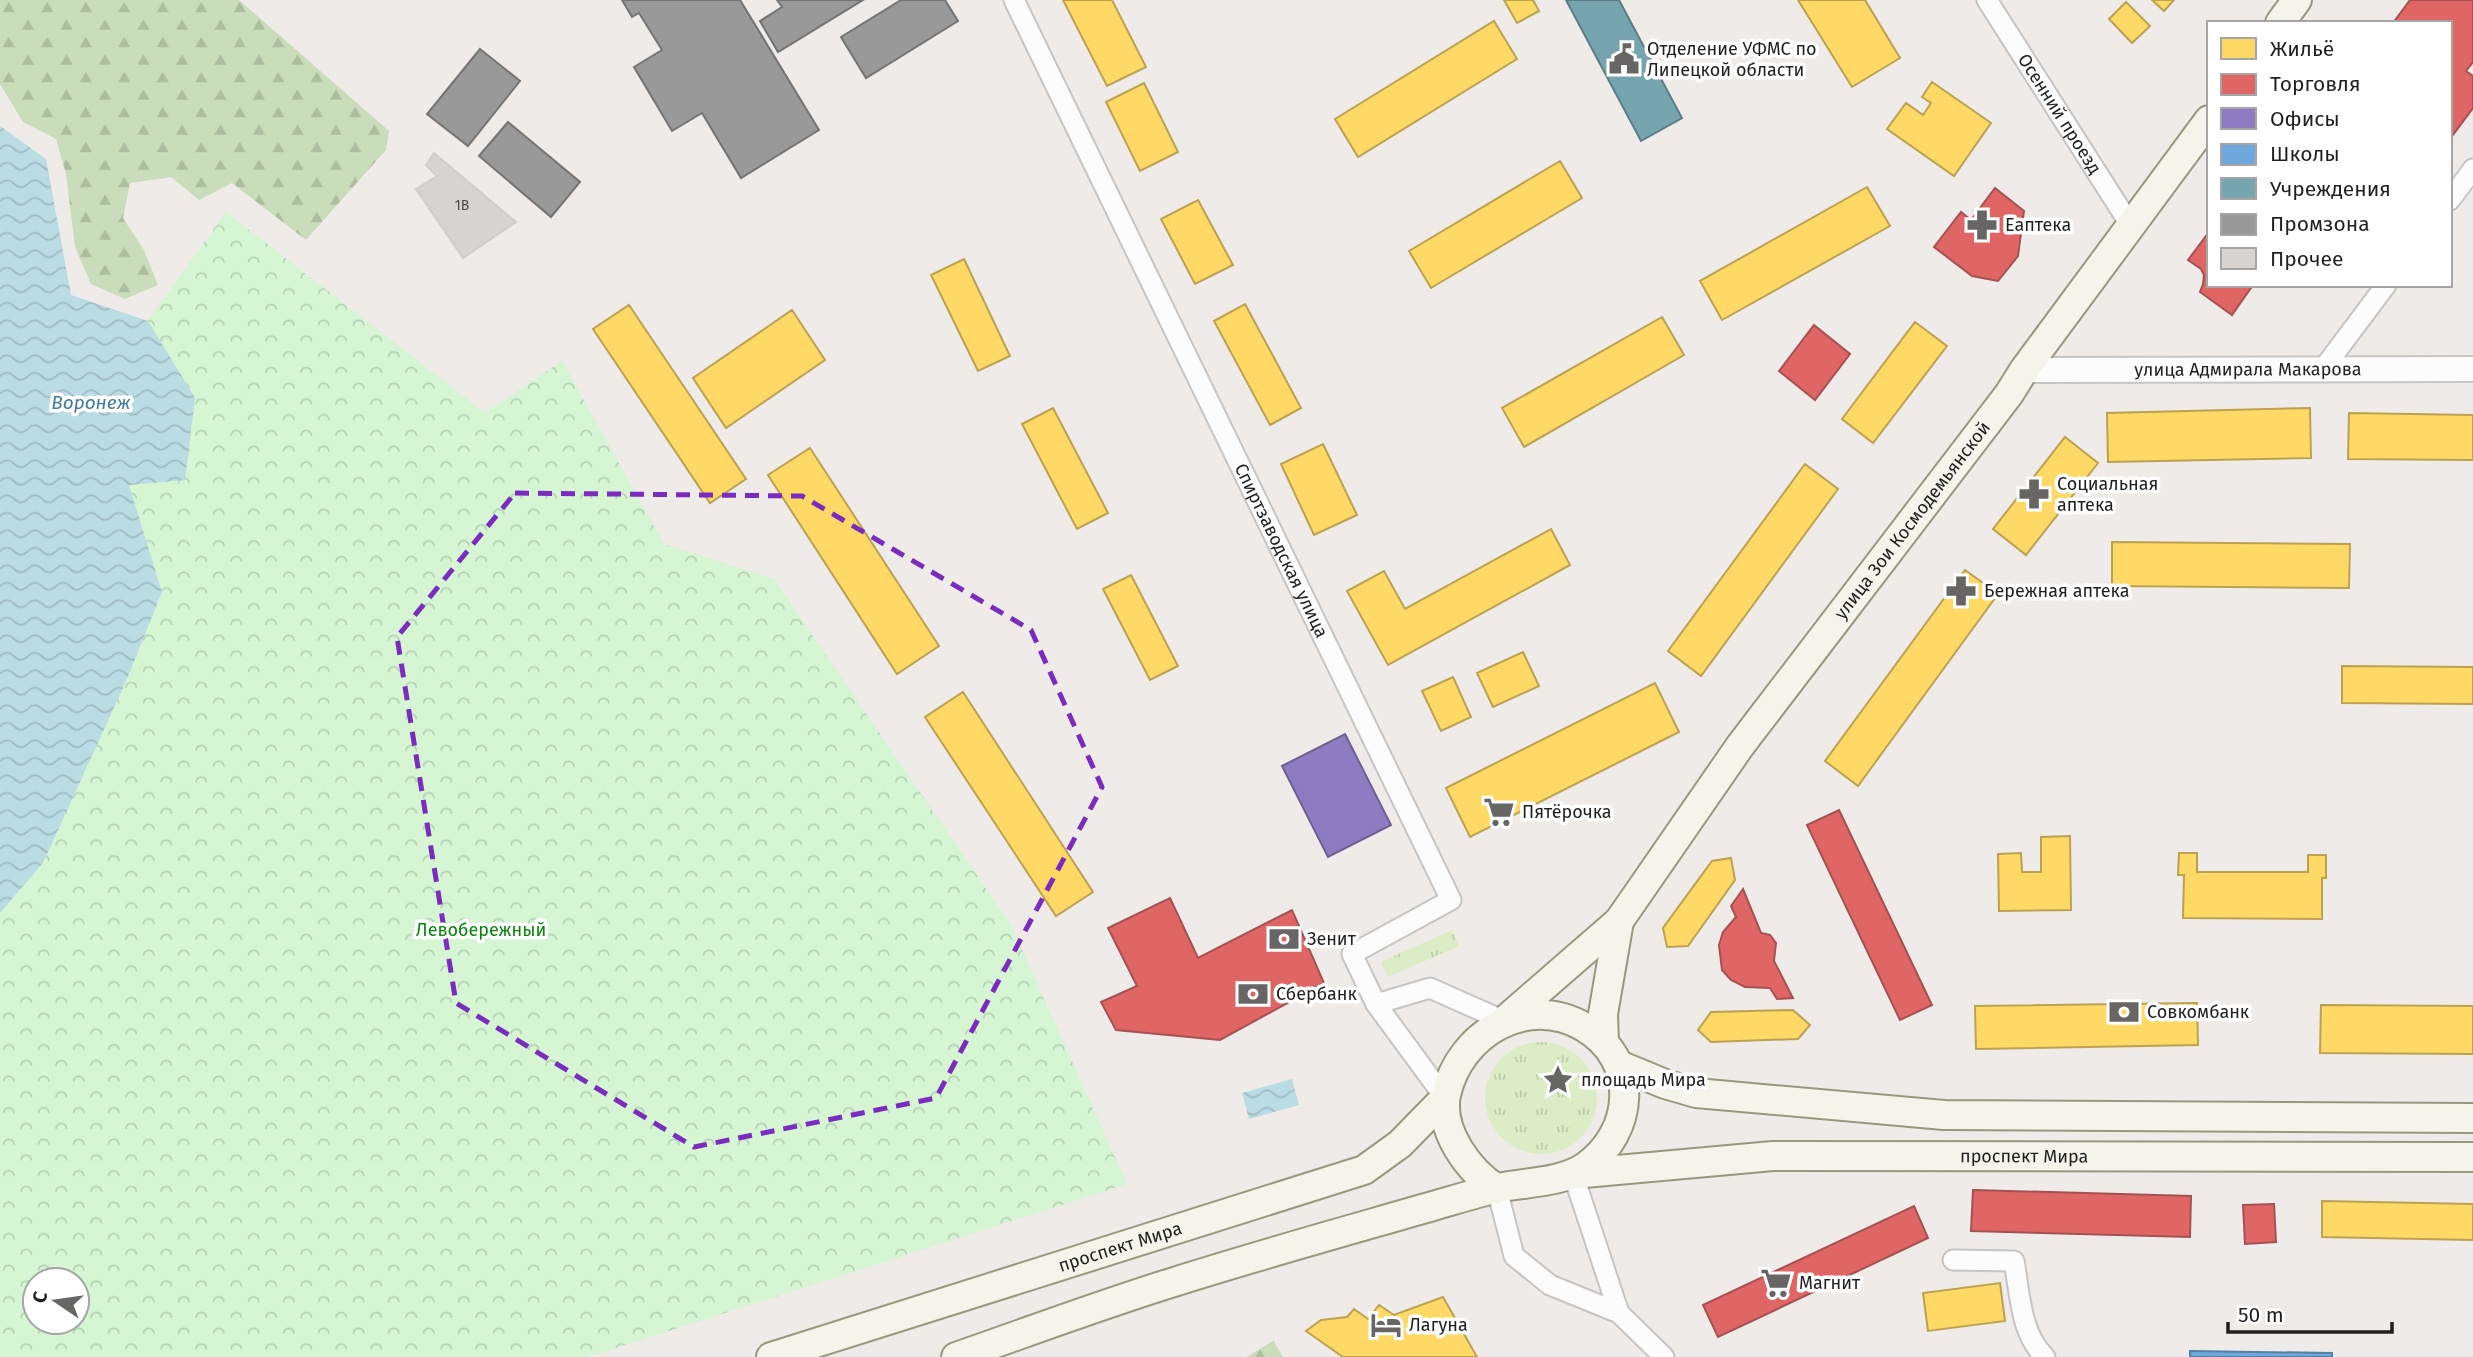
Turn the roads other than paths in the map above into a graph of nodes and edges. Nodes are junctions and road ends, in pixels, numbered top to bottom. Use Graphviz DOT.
graph roads {
  1 [pos="1014,0"];
  2 [pos="1987,0"];
  3 [pos="2297,0"];
  4 [pos="2281,21"];
  5 [pos="2207,123"];
  6 [pos="2473,169"];
  7 [pos="2452,197"];
  8 [pos="2131,226"];
  9 [pos="2384,287"];
  10 [pos="2323,369"];
  11 [pos="2473,369"];
  12 [pos="2024,370"];
  13 [pos="1619,921"];
  14 [pos="1376,1004"];
  15 [pos="1504,1021"];
  16 [pos="1612,1054"];
  17 [pos="1445,1098"];
  18 [pos="2473,1118"];
  19 [pos="2473,1157"];
  20 [pos="1573,1174"];
  21 [pos="1497,1189"];
  22 [pos="1953,1260"];
  23 [pos="1619,1313"];
  24 [pos="771,1357"];
  25 [pos="956,1357"];
  26 [pos="1664,1357"];
  27 [pos="2045,1357"];
  1 -- 14 [label="street, Спиртзаводская улица"];
  2 -- 8 [label="street, Осенний проезд"];
  3 -- 4 [label="main road"];
  5 -- 8 [label="main road, улица Зои Космодемьянской"];
  6 -- 7 [label="street"];
  8 -- 12 [label="main road, улица Зои Космодемьянской"];
  9 -- 10 [label="street"];
  10 -- 11 [label="street, улица Адмирала Макарова"];
  10 -- 12 [label="street, улица Адмирала Макарова"];
  12 -- 13 [label="main road, улица Зои Космодемьянской"];
  13 -- 15 [label="main road, улица Зои Космодемьянской"];
  13 -- 16 [label="main road, улица Зои Космодемьянской"];
  14 -- 15 [label="street"];
  14 -- 17 [label="street"];
  15 -- 16 [label="main road"];
  15 -- 17 [label="main road"];
  16 -- 18 [label="main road"];
  16 -- 20 [label="main road"];
  17 -- 21 [label="main road"];
  17 -- 24 [label="main road, проспект Мира"];
  19 -- 20 [label="main road, проспект Мира"];
  20 -- 21 [label="main road"];
  20 -- 23 [label="street"];
  21 -- 23 [label="street"];
  21 -- 25 [label="main road"];
  22 -- 27 [label="street"];
  23 -- 26 [label="street"];
}
